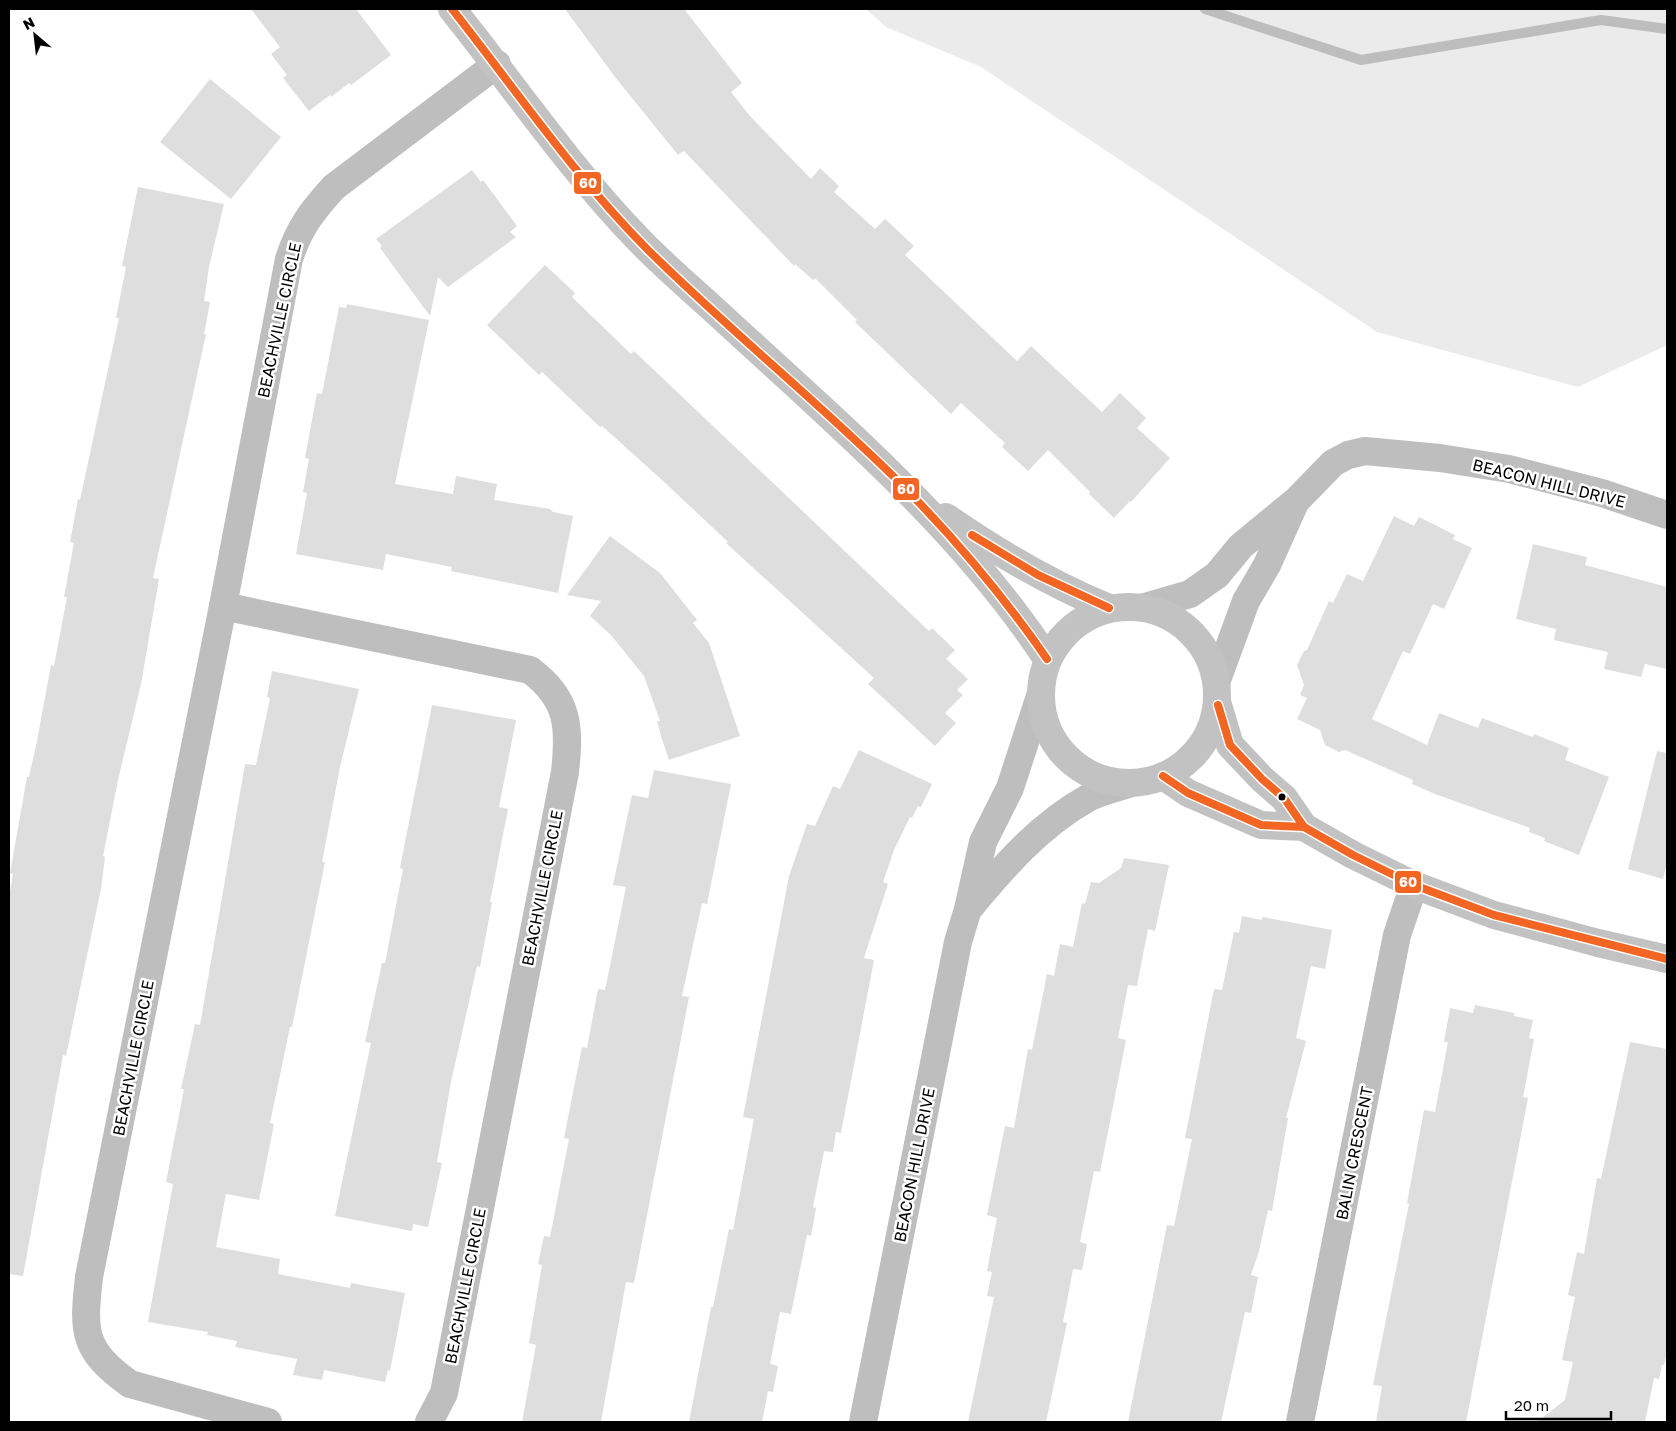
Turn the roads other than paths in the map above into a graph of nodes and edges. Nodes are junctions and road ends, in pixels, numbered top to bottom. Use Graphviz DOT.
graph roads {
  1 [pos="452,9"];
  2 [pos="496,64"];
  3 [pos="906,489"];
  4 [pos="1297,500"];
  5 [pos="1667,515"];
  6 [pos="223,606"];
  7 [pos="1145,607"];
  8 [pos="1109,608"];
  9 [pos="1047,659"];
  10 [pos="1217,692"];
  11 [pos="1040,696"];
  12 [pos="1164,776"];
  13 [pos="1131,783"];
  14 [pos="1304,827"];
  15 [pos="1414,885"];
  16 [pos="968,909"];
  17 [pos="1667,959"];
  18 [pos="268,1422"];
  19 [pos="429,1422"];
  20 [pos="863,1422"];
  21 [pos="1300,1422"];
  1 -- 2 [label="street"];
  2 -- 3 [label="street"];
  2 -- 6 [label="street, BEACHVILLE CIRCLE"];
  3 -- 8 [label="street"];
  3 -- 9 [label="street"];
  4 -- 5 [label="street, BEACON HILL DRIVE"];
  4 -- 7 [label="street, BEACON HILL DRIVE"];
  4 -- 10 [label="street, BEACON HILL DRIVE"];
  6 -- 18 [label="street, BEACHVILLE CIRCLE"];
  6 -- 19 [label="street, BEACHVILLE CIRCLE"];
  7 -- 8 [label="street"];
  7 -- 10 [label="street"];
  8 -- 9 [label="street"];
  9 -- 11 [label="street"];
  10 -- 12 [label="street"];
  10 -- 14 [label="street"];
  11 -- 13 [label="street"];
  11 -- 16 [label="street, BEACON HILL DRIVE"];
  12 -- 13 [label="street"];
  12 -- 14 [label="street"];
  13 -- 16 [label="street, BEACON HILL DRIVE"];
  14 -- 15 [label="street"];
  15 -- 17 [label="street"];
  15 -- 21 [label="street, BALIN CRESCENT"];
  16 -- 20 [label="street, BEACON HILL DRIVE"];
}
